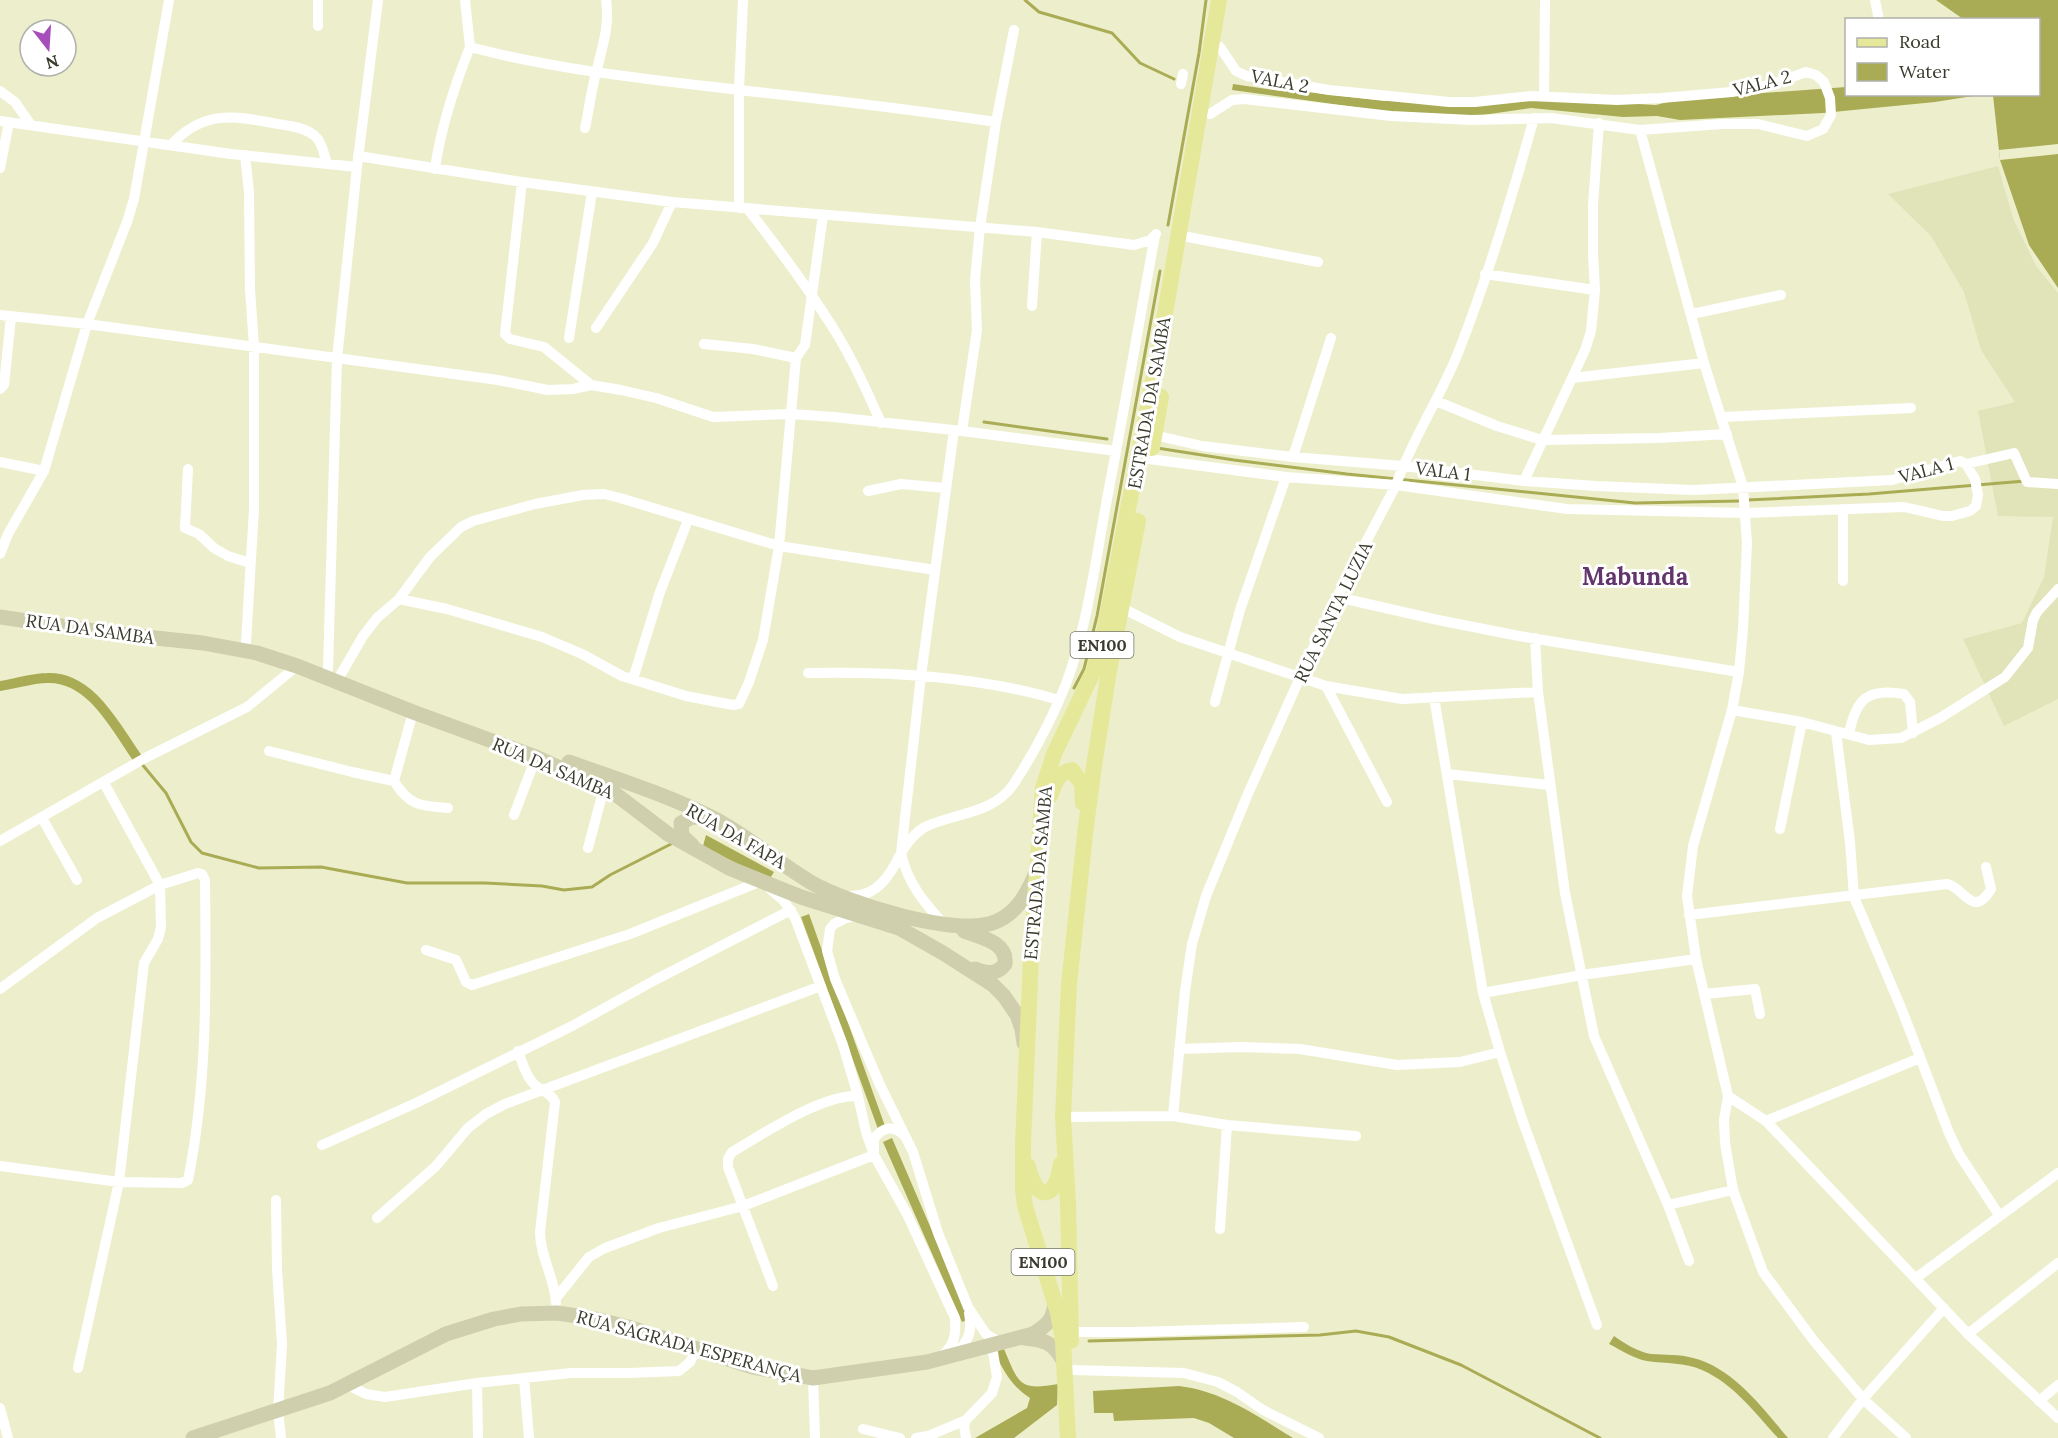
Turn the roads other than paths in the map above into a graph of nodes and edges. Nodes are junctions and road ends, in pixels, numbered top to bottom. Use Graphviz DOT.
graph roads {
  1 [pos="169,0"];
  2 [pos="318,0"];
  3 [pos="378,0"];
  4 [pos="465,0"];
  5 [pos="606,0"];
  6 [pos="743,0"];
  7 [pos="1219,0"];
  8 [pos="1228,0"];
  9 [pos="1545,0"];
  10 [pos="1875,0"];
  11 [pos="1879,18"];
  12 [pos="318,26"];
  13 [pos="1014,30"];
  14 [pos="470,47"];
  15 [pos="1220,47"];
  16 [pos="596,73"];
  17 [pos="739,90"];
  18 [pos="0,91"];
  19 [pos="1544,97"];
  20 [pos="1210,114"];
  21 [pos="1534,118"];
  22 [pos="4,121"];
  23 [pos="996,122"];
  24 [pos="1599,123"];
  25 [pos="31,125"];
  26 [pos="585,128"];
  27 [pos="1640,130"];
  28 [pos="144,141"];
  29 [pos="171,144"];
  30 [pos="244,155"];
  31 [pos="357,161"];
  32 [pos="327,164"];
  33 [pos="0,168"];
  34 [pos="435,169"];
  35 [pos="522,182"];
  36 [pos="592,192"];
  37 [pos="672,202"];
  38 [pos="743,208"];
  39 [pos="823,215"];
  40 [pos="980,227"];
  41 [pos="1037,232"];
  42 [pos="1188,237"];
  43 [pos="1134,245"];
  44 [pos="1318,262"];
  45 [pos="1149,268"];
  46 [pos="1485,274"];
  47 [pos="1595,290"];
  48 [pos="1781,295"];
  49 [pos="812,296"];
  50 [pos="1032,306"];
  51 [pos="1692,314"];
  52 [pos="6,316"];
  53 [pos="87,324"];
  54 [pos="596,328"];
  55 [pos="569,338"];
  56 [pos="1331,338"];
  57 [pos="704,344"];
  58 [pos="254,347"];
  59 [pos="796,358"];
  60 [pos="338,359"];
  61 [pos="1704,363"];
  62 [pos="1572,378"];
  63 [pos="591,385"];
  64 [pos="0,389"];
  65 [pos="1437,401"];
  66 [pos="1911,408"];
  67 [pos="791,414"];
  68 [pos="1722,417"];
  69 [pos="881,423"];
  70 [pos="958,430"];
  71 [pos="1727,434"];
  72 [pos="1154,435"];
  73 [pos="1542,440"];
  74 [pos="1116,451"];
  75 [pos="1293,457"];
  76 [pos="1149,459"];
  77 [pos="0,462"];
  78 [pos="1966,464"];
  79 [pos="1402,467"];
  80 [pos="188,470"];
  81 [pos="44,471"];
  82 [pos="1286,477"];
  83 [pos="1524,481"];
  84 [pos="1397,483"];
  85 [pos="2058,484"];
  86 [pos="945,488"];
  87 [pos="1744,490"];
  88 [pos="868,491"];
  89 [pos="1843,509"];
  90 [pos="1747,510"];
  91 [pos="688,520"];
  92 [pos="4,533"];
  93 [pos="779,546"];
  94 [pos="0,554"];
  95 [pos="250,563"];
  96 [pos="935,570"];
  97 [pos="1843,581"];
  98 [pos="2058,589"];
  99 [pos="1336,597"];
  100 [pos="399,599"];
  101 [pos="0,608"];
  102 [pos="1122,608"];
  103 [pos="0,617"];
  104 [pos="1535,638"];
  105 [pos="246,642"];
  106 [pos="1228,655"];
  107 [pos="297,666"];
  108 [pos="334,672"];
  109 [pos="1739,672"];
  110 [pos="808,673"];
  111 [pos="921,676"];
  112 [pos="1301,678"];
  113 [pos="633,679"];
  114 [pos="1326,686"];
  115 [pos="1538,692"];
  116 [pos="1434,697"];
  117 [pos="1059,700"];
  118 [pos="1215,702"];
  119 [pos="1732,710"];
  120 [pos="413,712"];
  121 [pos="1802,722"];
  122 [pos="1836,732"];
  123 [pos="1913,733"];
  124 [pos="1848,734"];
  125 [pos="269,751"];
  126 [pos="536,757"];
  127 [pos="1448,774"];
  128 [pos="394,781"];
  129 [pos="104,783"];
  130 [pos="1549,784"];
  131 [pos="604,788"];
  132 [pos="1387,802"];
  133 [pos="448,808"];
  134 [pos="514,815"];
  135 [pos="42,818"];
  136 [pos="726,825"];
  137 [pos="1039,828"];
  138 [pos="1780,829"];
  139 [pos="1085,834"];
  140 [pos="0,842"];
  141 [pos="588,848"];
  142 [pos="901,853"];
  143 [pos="711,857"];
  144 [pos="1986,867"];
  145 [pos="1037,872"];
  146 [pos="754,879"];
  147 [pos="77,880"];
  148 [pos="160,885"];
  149 [pos="827,890"];
  150 [pos="1854,897"];
  151 [pos="791,910"];
  152 [pos="1689,915"];
  153 [pos="870,918"];
  154 [pos="944,924"];
  155 [pos="426,950"];
  156 [pos="943,953"];
  157 [pos="1696,958"];
  158 [pos="1582,975"];
  159 [pos="821,986"];
  160 [pos="0,988"];
  161 [pos="1483,993"];
  162 [pos="1704,994"];
  163 [pos="1760,1014"];
  164 [pos="1179,1049"];
  165 [pos="518,1051"];
  166 [pos="1500,1052"];
  167 [pos="1026,1058"];
  168 [pos="1920,1058"];
  169 [pos="545,1090"];
  170 [pos="858,1096"];
  171 [pos="1728,1096"];
  172 [pos="1173,1116"];
  173 [pos="1063,1117"];
  174 [pos="1766,1121"];
  175 [pos="1227,1125"];
  176 [pos="1356,1136"];
  177 [pos="907,1138"];
  178 [pos="1064,1142"];
  179 [pos="1023,1144"];
  180 [pos="322,1145"];
  181 [pos="874,1155"];
  182 [pos="0,1166"];
  183 [pos="2058,1173"];
  184 [pos="119,1182"];
  185 [pos="1733,1190"];
  186 [pos="276,1200"];
  187 [pos="1668,1205"];
  188 [pos="743,1206"];
  189 [pos="2000,1215"];
  190 [pos="376,1218"];
  191 [pos="1220,1229"];
  192 [pos="1689,1261"];
  193 [pos="2058,1263"];
  194 [pos="1916,1278"];
  195 [pos="773,1286"];
  196 [pos="1055,1303"];
  197 [pos="556,1306"];
  198 [pos="968,1307"];
  199 [pos="1944,1308"];
  200 [pos="1597,1324"];
  201 [pos="1304,1327"];
  202 [pos="1071,1332"];
  203 [pos="1968,1334"];
  204 [pos="1021,1337"];
  205 [pos="997,1345"];
  206 [pos="696,1350"];
  207 [pos="950,1356"];
  208 [pos="927,1362"];
  209 [pos="78,1368"];
  210 [pos="1069,1373"];
  211 [pos="524,1378"];
  212 [pos="813,1378"];
  213 [pos="477,1383"];
  214 [pos="348,1385"];
  215 [pos="2058,1385"];
  216 [pos="1863,1398"];
  217 [pos="2039,1401"];
  218 [pos="0,1408"];
  219 [pos="1071,1408"];
  220 [pos="278,1411"];
  221 [pos="2058,1418"];
  222 [pos="966,1420"];
  223 [pos="863,1429"];
  224 [pos="230,1432"];
  225 [pos="9,1438"];
  226 [pos="193,1438"];
  227 [pos="281,1438"];
  228 [pos="478,1438"];
  229 [pos="529,1438"];
  230 [pos="815,1438"];
  231 [pos="900,1438"];
  232 [pos="916,1438"];
  233 [pos="966,1438"];
  234 [pos="1068,1438"];
  235 [pos="1076,1438"];
  236 [pos="1319,1438"];
  237 [pos="1833,1438"];
  238 [pos="1906,1438"];
  1 -- 28 [label="street"];
  2 -- 12 [label="street"];
  3 -- 31 [label="street"];
  4 -- 14 [label="street"];
  5 -- 16 [label="street"];
  6 -- 17 [label="street"];
  7 -- 137 [label="main road, ESTRADA DA SAMBA / EN100"];
  8 -- 15 [label="main road, ESTRADA DA SAMBA / EN100"];
  9 -- 19 [label="street"];
  10 -- 11 [label="street"];
  13 -- 23 [label="street"];
  14 -- 16 [label="street"];
  14 -- 34 [label="street"];
  15 -- 19 [label="street, VALA 2"];
  15 -- 20 [label="main road, ESTRADA DA SAMBA / EN100"];
  16 -- 17 [label="street"];
  16 -- 26 [label="street"];
  17 -- 23 [label="street"];
  17 -- 38 [label="street"];
  18 -- 25 [label="street"];
  19 -- 27 [label="street, VALA 2"];
  20 -- 21 [label="street, VALA 2"];
  20 -- 42 [label="main road, ESTRADA DA SAMBA / EN100"];
  21 -- 24 [label="street, VALA 2"];
  21 -- 46 [label="street, RUA SANTA LUZIA"];
  22 -- 25 [label="street"];
  22 -- 33 [label="street"];
  23 -- 40 [label="street"];
  24 -- 27 [label="street, VALA 2"];
  24 -- 47 [label="street"];
  25 -- 28 [label="street"];
  27 -- 51 [label="street"];
  28 -- 29 [label="street"];
  28 -- 53 [label="street"];
  29 -- 30 [label="street"];
  29 -- 32 [label="street"];
  30 -- 32 [label="street"];
  30 -- 58 [label="street"];
  31 -- 32 [label="street"];
  31 -- 34 [label="street"];
  31 -- 60 [label="street"];
  34 -- 35 [label="street"];
  35 -- 36 [label="street"];
  35 -- 63 [label="street"];
  36 -- 37 [label="street"];
  36 -- 55 [label="street"];
  37 -- 38 [label="street"];
  37 -- 54 [label="street"];
  38 -- 39 [label="street"];
  38 -- 49 [label="street"];
  39 -- 40 [label="street"];
  39 -- 49 [label="street"];
  40 -- 41 [label="street"];
  40 -- 70 [label="street"];
  41 -- 43 [label="street"];
  41 -- 50 [label="street"];
  42 -- 44 [label="street"];
  42 -- 72 [label="main road, ESTRADA DA SAMBA / EN100"];
  43 -- 45 [label="street"];
  43 -- 45 [label="street, ESTRADA DA SAMBA"];
  45 -- 74 [label="street, ESTRADA DA SAMBA"];
  46 -- 47 [label="street"];
  46 -- 65 [label="street, RUA SANTA LUZIA"];
  47 -- 62 [label="street"];
  48 -- 51 [label="street"];
  49 -- 59 [label="street"];
  49 -- 69 [label="street"];
  51 -- 61 [label="street"];
  52 -- 53 [label="street"];
  52 -- 64 [label="street"];
  53 -- 58 [label="street"];
  53 -- 81 [label="street"];
  56 -- 75 [label="street"];
  57 -- 59 [label="street"];
  58 -- 60 [label="street"];
  58 -- 95 [label="street"];
  59 -- 67 [label="street"];
  60 -- 63 [label="street"];
  60 -- 108 [label="street"];
  61 -- 62 [label="street"];
  61 -- 68 [label="street"];
  62 -- 73 [label="street"];
  63 -- 67 [label="street"];
  65 -- 73 [label="street"];
  65 -- 79 [label="street, RUA SANTA LUZIA"];
  66 -- 68 [label="street"];
  67 -- 69 [label="street"];
  67 -- 93 [label="street"];
  68 -- 71 [label="street"];
  69 -- 70 [label="street"];
  70 -- 74 [label="street"];
  70 -- 86 [label="street"];
  71 -- 73 [label="street"];
  71 -- 87 [label="street"];
  72 -- 75 [label="street, VALA 1"];
  72 -- 76 [label="main road, ESTRADA DA SAMBA / EN100"];
  73 -- 83 [label="street"];
  74 -- 117 [label="street, ESTRADA DA SAMBA"];
  75 -- 79 [label="street, VALA 1"];
  76 -- 82 [label="street, VALA 1"];
  76 -- 102 [label="main road, ESTRADA DA SAMBA / EN100"];
  77 -- 81 [label="street"];
  78 -- 85 [label="street"];
  78 -- 87 [label="street, VALA 1"];
  78 -- 89 [label="street, VALA 1"];
  79 -- 83 [label="street, VALA 1"];
  79 -- 84 [label="street, RUA SANTA LUZIA"];
  80 -- 95 [label="street"];
  81 -- 92 [label="street"];
  82 -- 84 [label="street, VALA 1"];
  82 -- 106 [label="street"];
  83 -- 87 [label="street, VALA 1"];
  84 -- 90 [label="street, VALA 1"];
  84 -- 99 [label="street, RUA SANTA LUZIA"];
  86 -- 88 [label="street"];
  86 -- 96 [label="street"];
  87 -- 90 [label="street"];
  89 -- 90 [label="street, VALA 1"];
  89 -- 97 [label="street"];
  90 -- 109 [label="street"];
  91 -- 93 [label="street"];
  91 -- 100 [label="street"];
  91 -- 113 [label="street"];
  92 -- 94 [label="street"];
  93 -- 96 [label="street"];
  93 -- 113 [label="street"];
  95 -- 105 [label="street"];
  96 -- 111 [label="street"];
  98 -- 123 [label="street"];
  99 -- 104 [label="street"];
  99 -- 112 [label="street, RUA SANTA LUZIA"];
  100 -- 108 [label="street"];
  100 -- 113 [label="street"];
  101 -- 105 [label="main road, RUA DA SAMBA"];
  102 -- 106 [label="street"];
  102 -- 139 [label="main road, ESTRADA DA SAMBA / EN100"];
  103 -- 107 [label="main road, RUA DA SAMBA"];
  104 -- 109 [label="street"];
  104 -- 115 [label="street"];
  105 -- 108 [label="main road, RUA DA FAPA"];
  106 -- 112 [label="street"];
  106 -- 118 [label="street"];
  107 -- 120 [label="main road, RUA DA SAMBA"];
  107 -- 129 [label="street"];
  108 -- 136 [label="main road, RUA DA FAPA"];
  109 -- 119 [label="street"];
  110 -- 111 [label="street"];
  111 -- 117 [label="street"];
  111 -- 142 [label="street"];
  112 -- 114 [label="street"];
  112 -- 164 [label="street, RUA SANTA LUZIA"];
  114 -- 116 [label="street"];
  114 -- 132 [label="street"];
  115 -- 116 [label="street"];
  115 -- 130 [label="street"];
  116 -- 127 [label="street"];
  117 -- 142 [label="street, ESTRADA DA SAMBA"];
  119 -- 121 [label="street"];
  119 -- 152 [label="street"];
  120 -- 126 [label="main road, RUA DA SAMBA"];
  120 -- 128 [label="street"];
  121 -- 122 [label="street"];
  121 -- 138 [label="street"];
  122 -- 124 [label="street"];
  122 -- 150 [label="street"];
  123 -- 124 [label="street"];
  123 -- 124 [label="street"];
  125 -- 128 [label="street"];
  126 -- 131 [label="main road, RUA DA SAMBA"];
  126 -- 134 [label="street"];
  127 -- 130 [label="street"];
  127 -- 161 [label="street"];
  128 -- 133 [label="street"];
  129 -- 135 [label="street"];
  129 -- 148 [label="street"];
  130 -- 158 [label="street"];
  131 -- 141 [label="street"];
  131 -- 143 [label="main road, RUA DA SAMBA"];
  135 -- 140 [label="street"];
  135 -- 147 [label="street"];
  136 -- 143 [label="main road"];
  136 -- 149 [label="main road, RUA DA FAPA"];
  137 -- 139 [label="main road"];
  137 -- 145 [label="main road, ESTRADA DA SAMBA / EN100"];
  139 -- 173 [label="main road, ESTRADA DA SAMBA / EN100"];
  142 -- 149 [label="street, ESTRADA DA SAMBA"];
  142 -- 154 [label="street"];
  143 -- 146 [label="main road, RUA DA SAMBA"];
  144 -- 150 [label="street"];
  145 -- 154 [label="main road, RUA DA FAPA"];
  145 -- 167 [label="main road, ESTRADA DA SAMBA / EN100"];
  146 -- 151 [label="street"];
  146 -- 153 [label="main road, RUA DA SAMBA"];
  146 -- 155 [label="street"];
  148 -- 160 [label="street"];
  148 -- 184 [label="street"];
  148 -- 184 [label="street"];
  149 -- 154 [label="main road, RUA DA FAPA"];
  150 -- 152 [label="street"];
  150 -- 168 [label="street"];
  151 -- 159 [label="street"];
  151 -- 165 [label="street"];
  152 -- 157 [label="street"];
  153 -- 156 [label="main road, RUA DA SAMBA"];
  153 -- 177 [label="street"];
  154 -- 156 [label="main road"];
  156 -- 167 [label="main road, RUA DA SAMBA"];
  157 -- 158 [label="street"];
  157 -- 162 [label="street"];
  158 -- 161 [label="street"];
  158 -- 187 [label="street"];
  159 -- 169 [label="street"];
  159 -- 170 [label="street"];
  161 -- 166 [label="street"];
  162 -- 163 [label="street"];
  162 -- 171 [label="street"];
  164 -- 166 [label="street"];
  164 -- 172 [label="street, RUA SANTA LUZIA"];
  165 -- 169 [label="street"];
  165 -- 180 [label="street"];
  166 -- 200 [label="street"];
  167 -- 179 [label="main road, ESTRADA DA SAMBA / EN100"];
  168 -- 174 [label="street"];
  168 -- 189 [label="street"];
  169 -- 190 [label="street"];
  169 -- 197 [label="street"];
  170 -- 181 [label="street"];
  170 -- 188 [label="street"];
  171 -- 174 [label="street"];
  171 -- 185 [label="street"];
  172 -- 173 [label="street"];
  172 -- 175 [label="street"];
  173 -- 178 [label="main road, ESTRADA DA SAMBA / EN100"];
  174 -- 194 [label="street"];
  175 -- 176 [label="street"];
  175 -- 191 [label="street"];
  177 -- 181 [label="street"];
  177 -- 198 [label="street"];
  178 -- 179 [label="main road"];
  178 -- 202 [label="main road, ESTRADA DA SAMBA / EN100"];
  179 -- 196 [label="main road, ESTRADA DA SAMBA / EN100"];
  181 -- 188 [label="street"];
  181 -- 208 [label="street"];
  182 -- 184 [label="street"];
  183 -- 189 [label="street"];
  184 -- 209 [label="street"];
  185 -- 187 [label="street"];
  185 -- 216 [label="street"];
  186 -- 220 [label="street"];
  187 -- 192 [label="street"];
  188 -- 195 [label="street"];
  188 -- 197 [label="street"];
  189 -- 194 [label="street"];
  193 -- 203 [label="street"];
  194 -- 199 [label="street"];
  196 -- 204 [label="main road, RUA SAGRADA ESPERANÇA"];
  196 -- 210 [label="main road, ESTRADA DA SAMBA / EN100"];
  197 -- 206 [label="main road, RUA SAGRADA ESPERANÇA"];
  197 -- 214 [label="main road, RUA SAGRADA ESPERANÇA"];
  198 -- 205 [label="street"];
  198 -- 207 [label="street"];
  199 -- 203 [label="street"];
  199 -- 216 [label="street"];
  201 -- 202 [label="street"];
  202 -- 210 [label="main road, ESTRADA DA SAMBA / EN100"];
  203 -- 217 [label="street"];
  204 -- 205 [label="main road, RUA SAGRADA ESPERANÇA"];
  204 -- 210 [label="main road"];
  205 -- 207 [label="main road, RUA SAGRADA ESPERANÇA"];
  205 -- 222 [label="street"];
  206 -- 211 [label="street"];
  206 -- 212 [label="main road, RUA SAGRADA ESPERANÇA"];
  207 -- 208 [label="main road, RUA SAGRADA ESPERANÇA"];
  208 -- 212 [label="main road, RUA SAGRADA ESPERANÇA"];
  210 -- 219 [label="main road, ESTRADA DA SAMBA / EN100"];
  210 -- 236 [label="street"];
  211 -- 213 [label="street"];
  211 -- 229 [label="street"];
  212 -- 230 [label="street"];
  213 -- 214 [label="street"];
  213 -- 228 [label="street"];
  214 -- 220 [label="main road, RUA SAGRADA ESPERANÇA"];
  215 -- 217 [label="street"];
  216 -- 237 [label="street"];
  216 -- 238 [label="street"];
  217 -- 221 [label="street"];
  218 -- 225 [label="street"];
  219 -- 234 [label="main road, ESTRADA DA SAMBA / EN100"];
  219 -- 235 [label="main road, ESTRADA DA SAMBA / EN100"];
  220 -- 224 [label="main road, RUA SAGRADA ESPERANÇA"];
  220 -- 227 [label="street"];
  222 -- 232 [label="street"];
  222 -- 233 [label="street"];
  223 -- 231 [label="street"];
  224 -- 226 [label="main road, RUA SAGRADA ESPERANÇA"];
}
